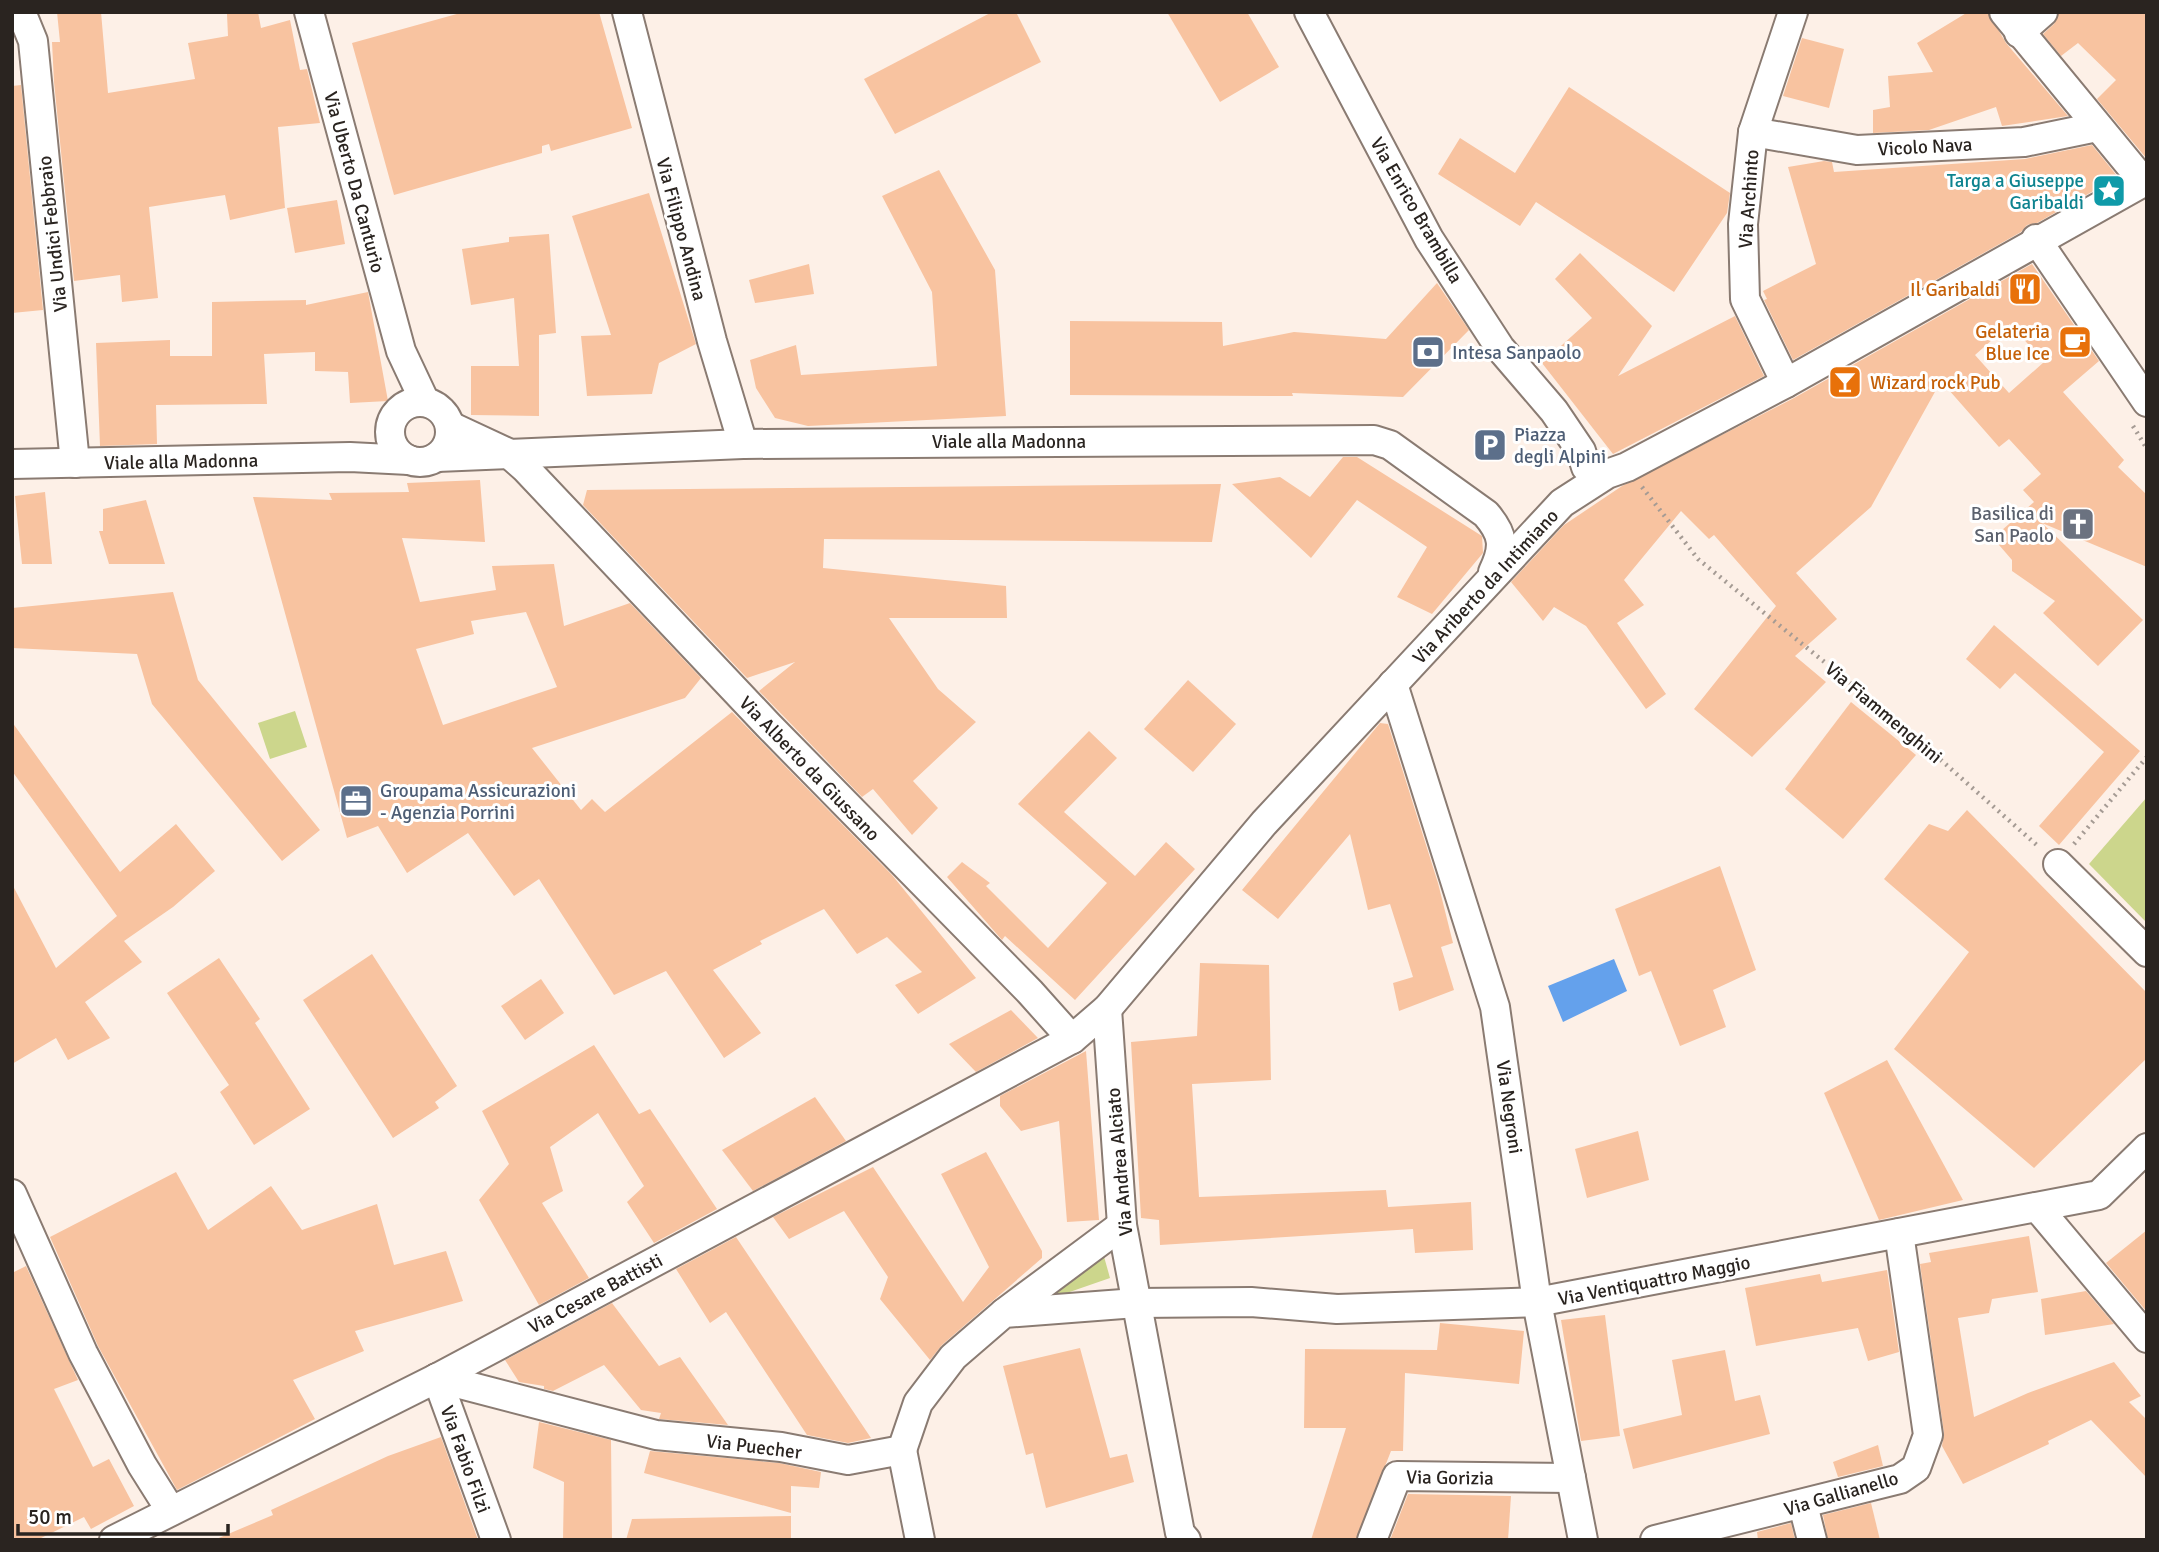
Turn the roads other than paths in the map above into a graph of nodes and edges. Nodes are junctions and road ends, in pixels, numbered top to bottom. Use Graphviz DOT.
graph roads {
  1 [pos="309,12"];
  2 [pos="627,12"];
  3 [pos="1309,12"];
  4 [pos="1793,12"];
  5 [pos="2043,12"];
  6 [pos="12,14"];
  7 [pos="2011,22"];
  8 [pos="2097,127"];
  9 [pos="1753,132"];
  10 [pos="2145,180"];
  11 [pos="2036,239"];
  12 [pos="1786,383"];
  13 [pos="2147,402"];
  14 [pos="405,414"];
  15 [pos="450,426"];
  16 [pos="743,444"];
  17 [pos="581,452"];
  18 [pos="508,453"];
  19 [pos="350,457"];
  20 [pos="437,457"];
  21 [pos="409,460"];
  22 [pos="75,463"];
  23 [pos="12,464"];
  24 [pos="1586,467"];
  25 [pos="550,496"];
  26 [pos="1486,513"];
  27 [pos="1548,515"];
  28 [pos="1492,575"];
  29 [pos="1393,684"];
  30 [pos="2058,864"];
  31 [pos="2147,952"];
  32 [pos="1107,1017"];
  33 [pos="1072,1039"];
  34 [pos="2147,1148"];
  35 [pos="12,1194"];
  36 [pos="2037,1207"];
  37 [pos="1122,1226"];
  38 [pos="1899,1233"];
  39 [pos="1136,1301"];
  40 [pos="1537,1302"];
  41 [pos="1004,1313"];
  42 [pos="2147,1338"];
  43 [pos="436,1378"];
  44 [pos="902,1450"];
  45 [pos="1571,1478"];
  46 [pos="1803,1505"];
  47 [pos="171,1511"];
  48 [pos="114,1540"];
  49 [pos="496,1540"];
  50 [pos="919,1540"];
  51 [pos="1186,1540"];
  52 [pos="1372,1540"];
  53 [pos="1583,1540"];
  54 [pos="1655,1540"];
  55 [pos="1812,1540"];
  1 -- 14 [label="street, Via Uberto Da Canturio"];
  2 -- 16 [label="street, Via Filippo Andina"];
  3 -- 24 [label="street, Via Enrico Brambilla"];
  4 -- 9 [label="street, Via Archinto"];
  5 -- 7 [label="street"];
  6 -- 22 [label="street, Via Undici Febbraio"];
  7 -- 8 [label="street"];
  8 -- 9 [label="street, Vicolo Nava"];
  8 -- 10 [label="street"];
  9 -- 12 [label="street, Via Archinto"];
  10 -- 11 [label="street, Via Ariberto da Intimiano"];
  11 -- 12 [label="street, Via Ariberto da Intimiano"];
  11 -- 13 [label="street"];
  12 -- 27 [label="street, Via Ariberto da Intimiano"];
  14 -- 15 [label="street"];
  14 -- 19 [label="street"];
  14 -- 21 [label="street"];
  15 -- 18 [label="street, Viale alla Madonna"];
  15 -- 20 [label="street"];
  16 -- 17 [label="street, Viale alla Madonna"];
  16 -- 26 [label="street, Viale alla Madonna"];
  17 -- 18 [label="street, Viale alla Madonna"];
  17 -- 25 [label="street"];
  18 -- 20 [label="street, Viale alla Madonna"];
  18 -- 25 [label="street, Via Alberto da Giussano"];
  19 -- 21 [label="street, Viale alla Madonna"];
  19 -- 22 [label="street, Viale alla Madonna"];
  20 -- 21 [label="street"];
  22 -- 23 [label="street, Viale alla Madonna"];
  25 -- 33 [label="street, Via Alberto da Giussano"];
  26 -- 27 [label="street, Viale alla Madonna"];
  26 -- 28 [label="street, Viale alla Madonna"];
  27 -- 28 [label="street, Via Ariberto da Intimiano"];
  28 -- 29 [label="street, Via Ariberto da Intimiano"];
  29 -- 32 [label="street, Via Ariberto da Intimiano"];
  29 -- 40 [label="street, Via Negroni"];
  30 -- 31 [label="street"];
  32 -- 33 [label="street, Via Ariberto da Intimiano"];
  32 -- 37 [label="street, Via Andrea Alciato"];
  33 -- 43 [label="street, Via Cesare Battisti"];
  34 -- 36 [label="street, Via Ventiquattro Maggio"];
  35 -- 47 [label="street"];
  36 -- 38 [label="street, Via Ventiquattro Maggio"];
  36 -- 42 [label="street"];
  37 -- 39 [label="street, Via Andrea Alciato"];
  37 -- 41 [label="street"];
  38 -- 40 [label="street, Via Ventiquattro Maggio"];
  38 -- 46 [label="street, Via Gallianello"];
  39 -- 40 [label="street, Via Ventiquattro Maggio"];
  39 -- 41 [label="street"];
  39 -- 51 [label="street, Via Andrea Alciato"];
  40 -- 45 [label="street, Via Negroni"];
  41 -- 44 [label="street"];
  43 -- 44 [label="street, Via Puecher"];
  43 -- 47 [label="street, Via Cesare Battisti"];
  43 -- 49 [label="street, Via Fabio Filzi"];
  44 -- 50 [label="street"];
  45 -- 52 [label="street, Via Gorizia"];
  45 -- 53 [label="street, Via Negroni"];
  46 -- 54 [label="street, Via Gallianello"];
  46 -- 55 [label="street"];
  47 -- 48 [label="street, Via Cesare Battisti"];
}
